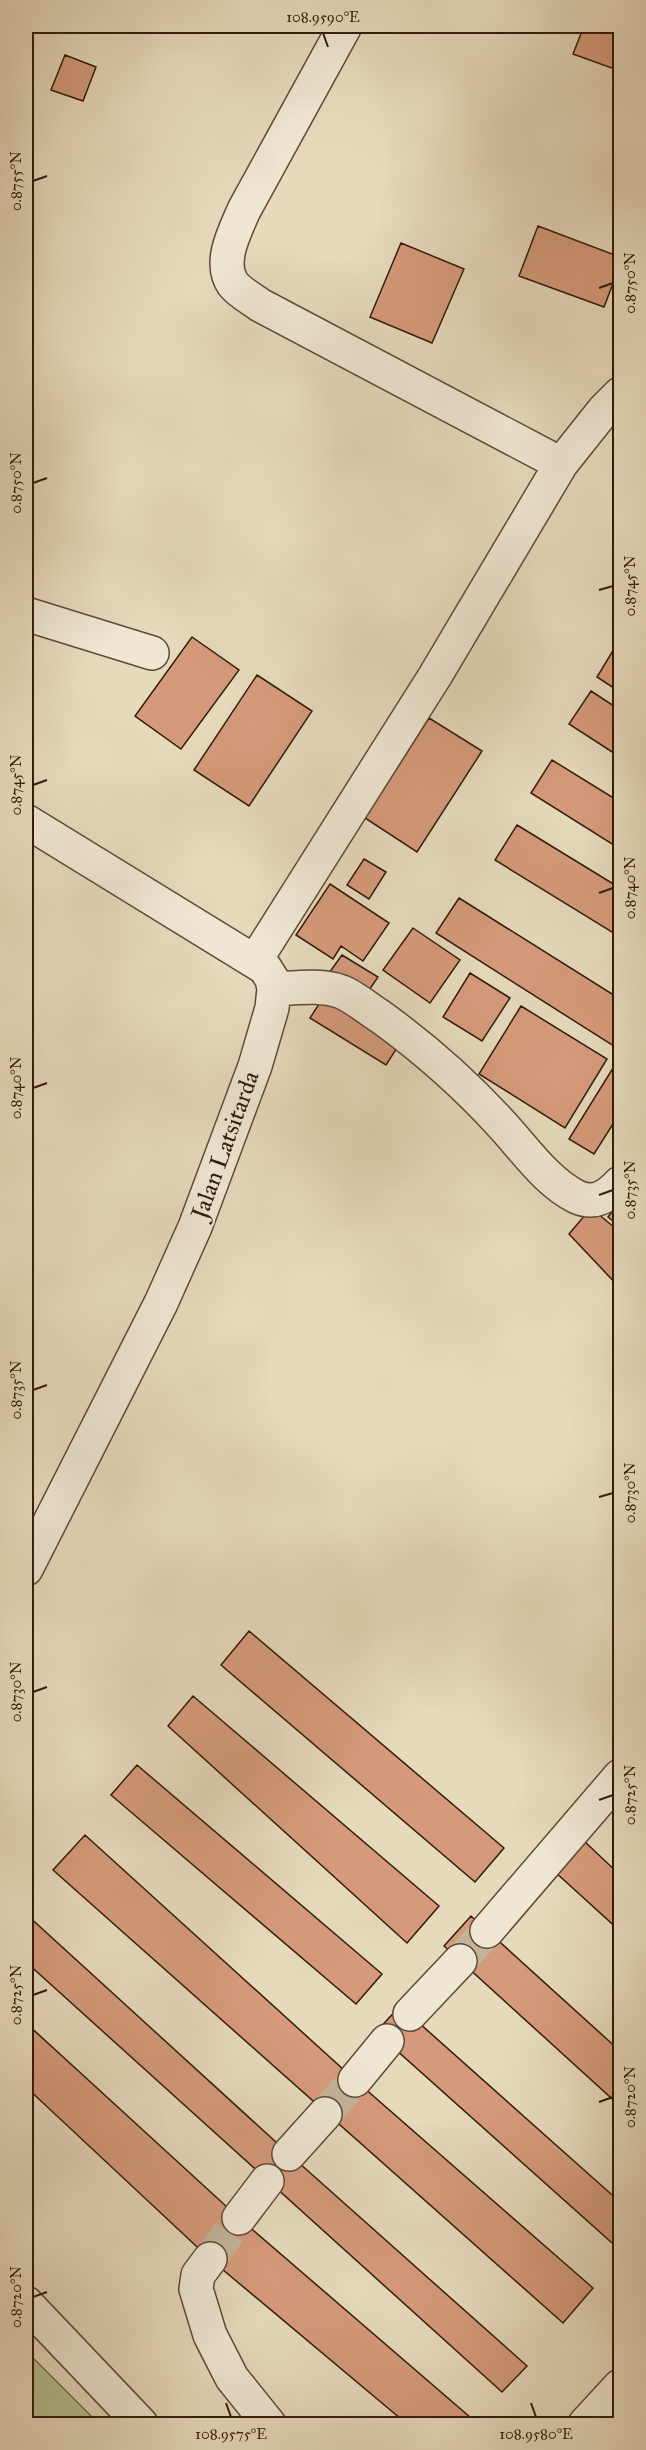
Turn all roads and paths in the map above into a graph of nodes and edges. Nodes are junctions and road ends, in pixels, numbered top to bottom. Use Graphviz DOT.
graph roads {
  1 [pos="345,26"];
  2 [pos="621,394"];
  3 [pos="561,464"];
  4 [pos="26,614"];
  5 [pos="152,653"];
  6 [pos="26,821"];
  7 [pos="255,962"];
  8 [pos="274,989"];
  9 [pos="621,1183"];
  10 [pos="26,1569"];
  11 [pos="621,1776"];
  12 [pos="488,1931"];
  13 [pos="460,1961"];
  14 [pos="410,2014"];
  15 [pos="387,2041"];
  16 [pos="355,2080"];
  17 [pos="325,2114"];
  18 [pos="289,2154"];
  19 [pos="267,2181"];
  20 [pos="239,2218"];
  21 [pos="210,2259"];
  22 [pos="26,2302"];
  23 [pos="621,2386"];
  24 [pos="141,2424"];
  25 [pos="269,2424"];
  26 [pos="585,2424"];
  1 -- 3 [label="street"];
  2 -- 3 [label="street"];
  3 -- 7 [label="street"];
  4 -- 5 [label="street"];
  6 -- 7 [label="street"];
  7 -- 8 [label="street"];
  8 -- 9 [label="street"];
  8 -- 10 [label="street, Jalan Latsitarda"];
  11 -- 12 [label="street"];
  13 -- 14 [label="street"];
  15 -- 16 [label="street"];
  17 -- 18 [label="street"];
  19 -- 20 [label="street"];
  21 -- 25 [label="street"];
  22 -- 24 [label="street"];
  23 -- 26 [label="street"];
}
